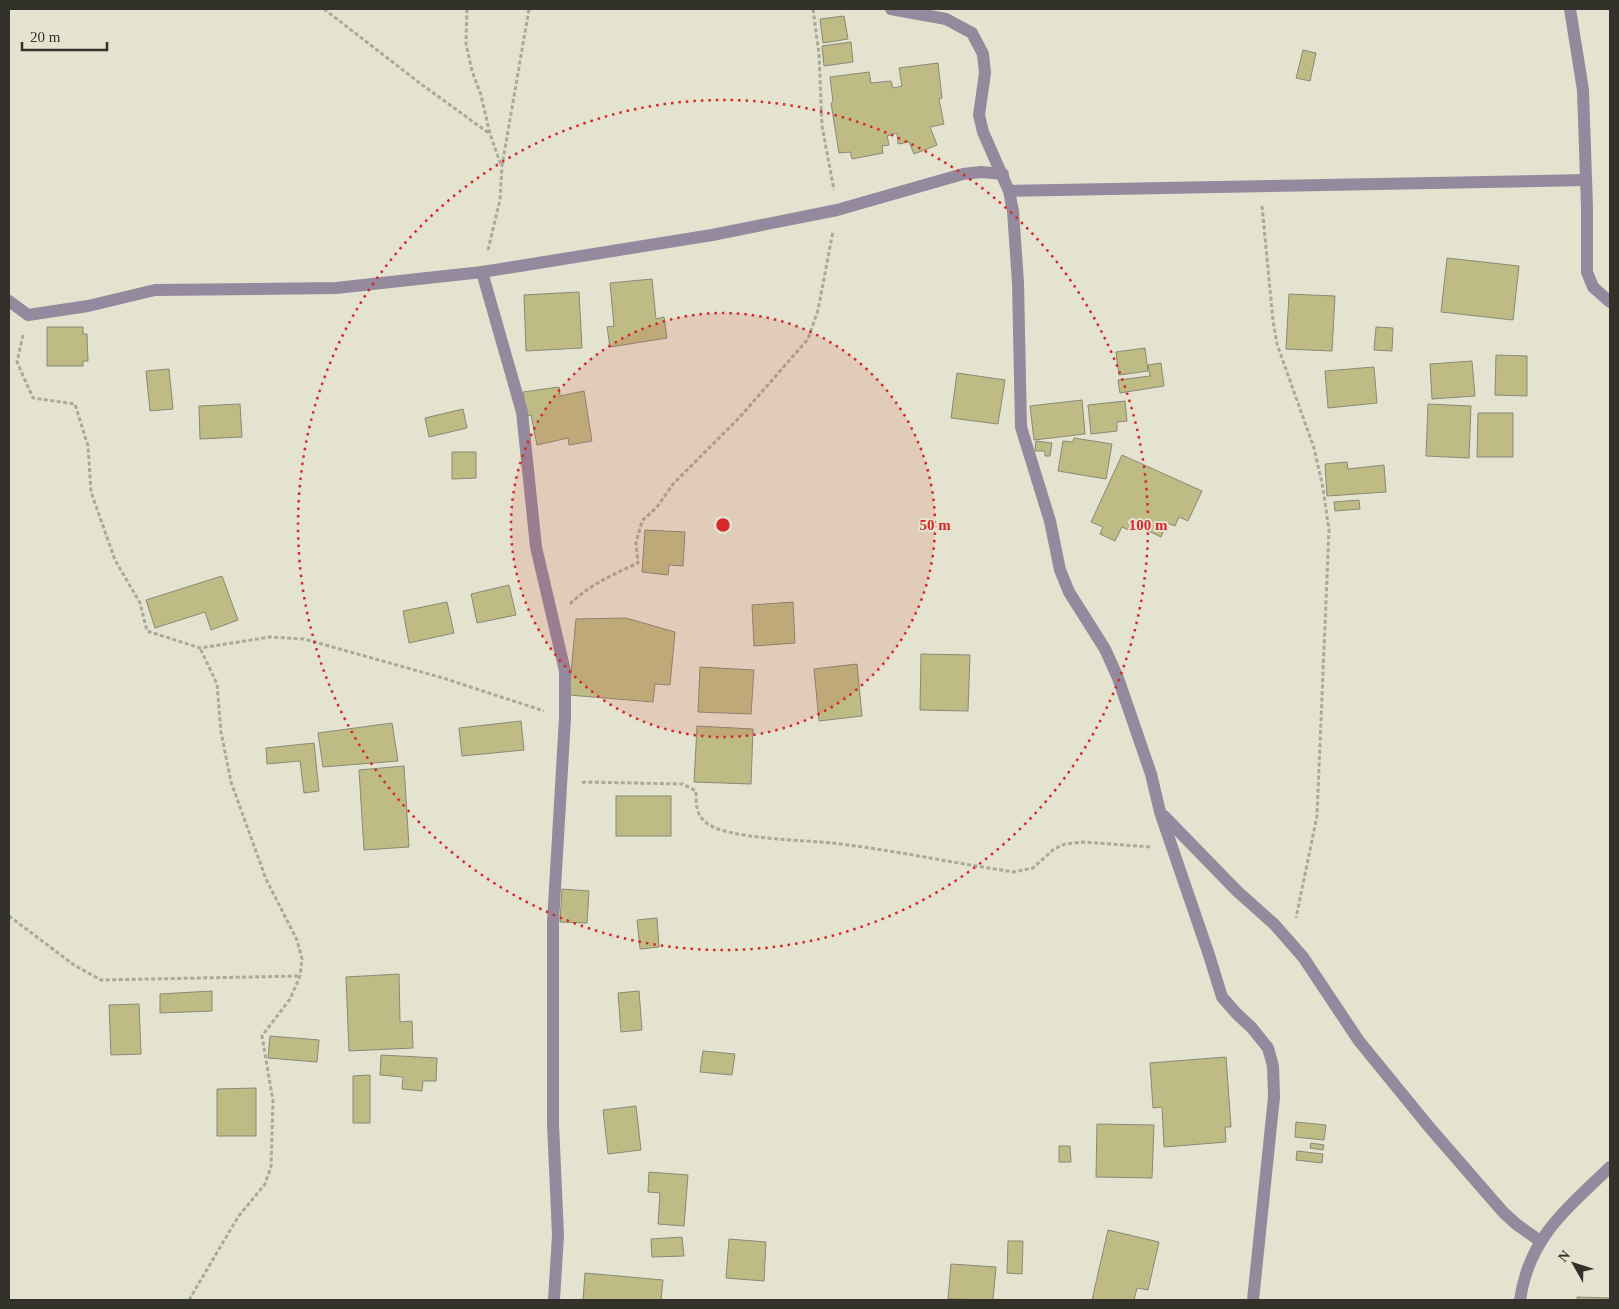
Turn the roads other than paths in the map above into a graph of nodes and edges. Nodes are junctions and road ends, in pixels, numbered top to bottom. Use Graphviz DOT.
graph roads {
  1 [pos="891,9"];
  2 [pos="1570,9"];
  3 [pos="1003,174"];
  4 [pos="1586,180"];
  5 [pos="1009,191"];
  6 [pos="482,272"];
  7 [pos="9,301"];
  8 [pos="1610,302"];
  9 [pos="1160,812"];
  10 [pos="1610,1167"];
  11 [pos="1540,1241"];
  12 [pos="554,1300"];
  13 [pos="1253,1300"];
  14 [pos="1520,1300"];
  1 -- 3 [label="street"];
  2 -- 4 [label="street"];
  3 -- 5 [label="street"];
  3 -- 6 [label="street"];
  4 -- 5 [label="street"];
  4 -- 8 [label="street"];
  5 -- 9 [label="street"];
  6 -- 7 [label="street"];
  6 -- 12 [label="street"];
  9 -- 11 [label="street"];
  9 -- 13 [label="street"];
  10 -- 11 [label="street"];
  11 -- 14 [label="street"];
}
